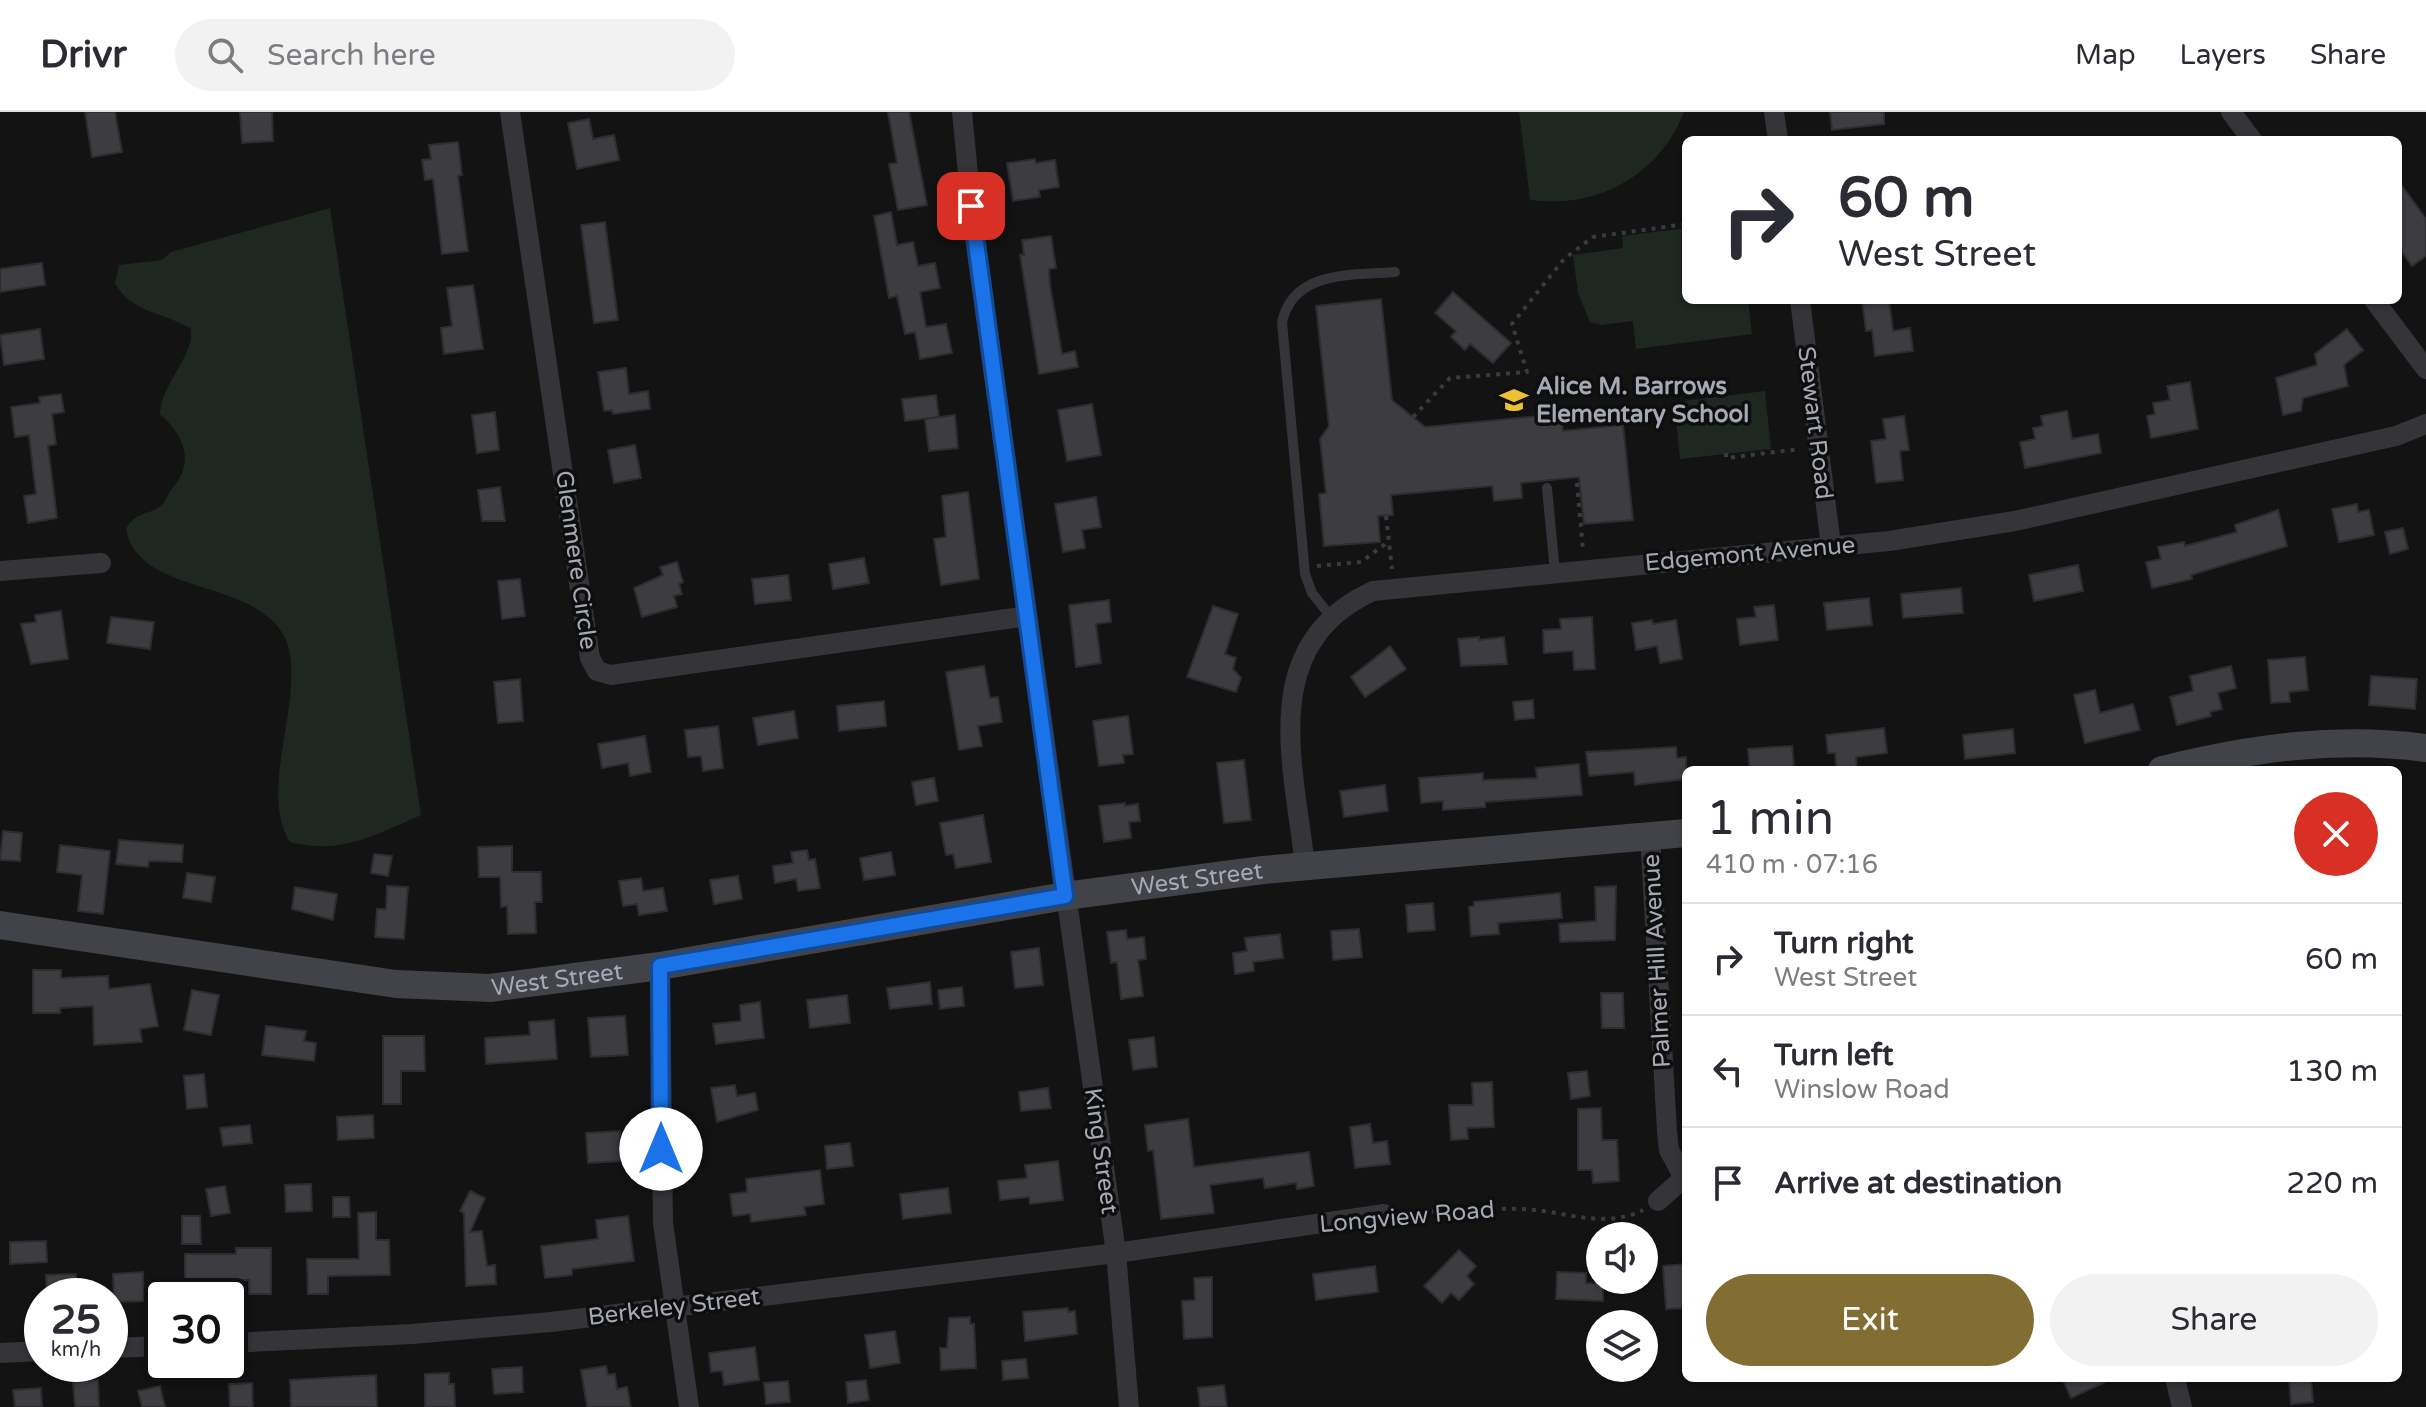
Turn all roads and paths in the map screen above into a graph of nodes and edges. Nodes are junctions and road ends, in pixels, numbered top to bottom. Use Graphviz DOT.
graph roads {
  1 [pos="510,112"];
  2 [pos="962,112"];
  3 [pos="1774,112"];
  4 [pos="2231,112"];
  5 [pos="1777,136"];
  6 [pos="2249,136"];
  7 [pos="1682,225"];
  8 [pos="1395,272"];
  9 [pos="1801,304"];
  10 [pos="2377,304"];
  11 [pos="2426,369"];
  12 [pos="1413,417"];
  13 [pos="2426,424"];
  14 [pos="1819,447"];
  15 [pos="1726,453"];
  16 [pos="1576,473"];
  17 [pos="1547,488"];
  18 [pos="1386,516"];
  19 [pos="1582,541"];
  20 [pos="1388,542"];
  21 [pos="1831,546"];
  22 [pos="1392,562"];
  23 [pos="101,563"];
  24 [pos="1304,566"];
  25 [pos="0,571"];
  26 [pos="1555,572"];
  27 [pos="1027,616"];
  28 [pos="1331,617"];
  29 [pos="2426,748"];
  30 [pos="2180,766"];
  31 [pos="1682,833"];
  32 [pos="1650,836"];
  33 [pos="1305,866"];
  34 [pos="1065,896"];
  35 [pos="0,925"];
  36 [pos="660,966"];
  37 [pos="1682,1172"];
  38 [pos="1682,1180"];
  39 [pos="1658,1201"];
  40 [pos="1384,1214"];
  41 [pos="1116,1253"];
  42 [pos="674,1307"];
  43 [pos="248,1342"];
  44 [pos="24,1352"];
  45 [pos="0,1353"];
  46 [pos="2176,1382"];
  47 [pos="689,1407"];
  48 [pos="1129,1407"];
  49 [pos="2182,1407"];
  1 -- 27 [label="street, Glenmere Circle"];
  2 -- 27 [label="street, King Street"];
  3 -- 5 [label="street"];
  4 -- 6 [label="street"];
  7 -- 12 [label="path"];
  8 -- 24 [label="lane"];
  9 -- 14 [label="street, Stewart Road"];
  10 -- 11 [label="street"];
  13 -- 21 [label="street, Edgemont Avenue"];
  14 -- 15 [label="path"];
  14 -- 21 [label="street, Stewart Road"];
  16 -- 19 [label="path"];
  17 -- 26 [label="lane"];
  18 -- 20 [label="path"];
  20 -- 22 [label="path"];
  20 -- 24 [label="path"];
  21 -- 26 [label="street, Edgemont Avenue"];
  23 -- 25 [label="street"];
  24 -- 28 [label="lane"];
  26 -- 28 [label="street, Edgemont Avenue"];
  27 -- 34 [label="street, King Street"];
  28 -- 33 [label="street, Edgemont Avenue"];
  29 -- 30 [label="main road"];
  31 -- 32 [label="main road, West Street"];
  32 -- 33 [label="main road, West Street"];
  32 -- 37 [label="street, Palmer Hill Avenue"];
  33 -- 34 [label="main road, West Street"];
  34 -- 36 [label="main road, West Street"];
  34 -- 41 [label="street, King Street"];
  35 -- 36 [label="main road, West Street"];
  36 -- 42 [label="street"];
  38 -- 39 [label="street"];
  39 -- 40 [label="path, Longview Road"];
  40 -- 41 [label="street, Longview Road"];
  41 -- 42 [label="street, Berkeley Street"];
  41 -- 48 [label="street, King Street"];
  42 -- 43 [label="street, Berkeley Street"];
  42 -- 47 [label="street"];
  44 -- 45 [label="street"];
  46 -- 49 [label="street"];
}
